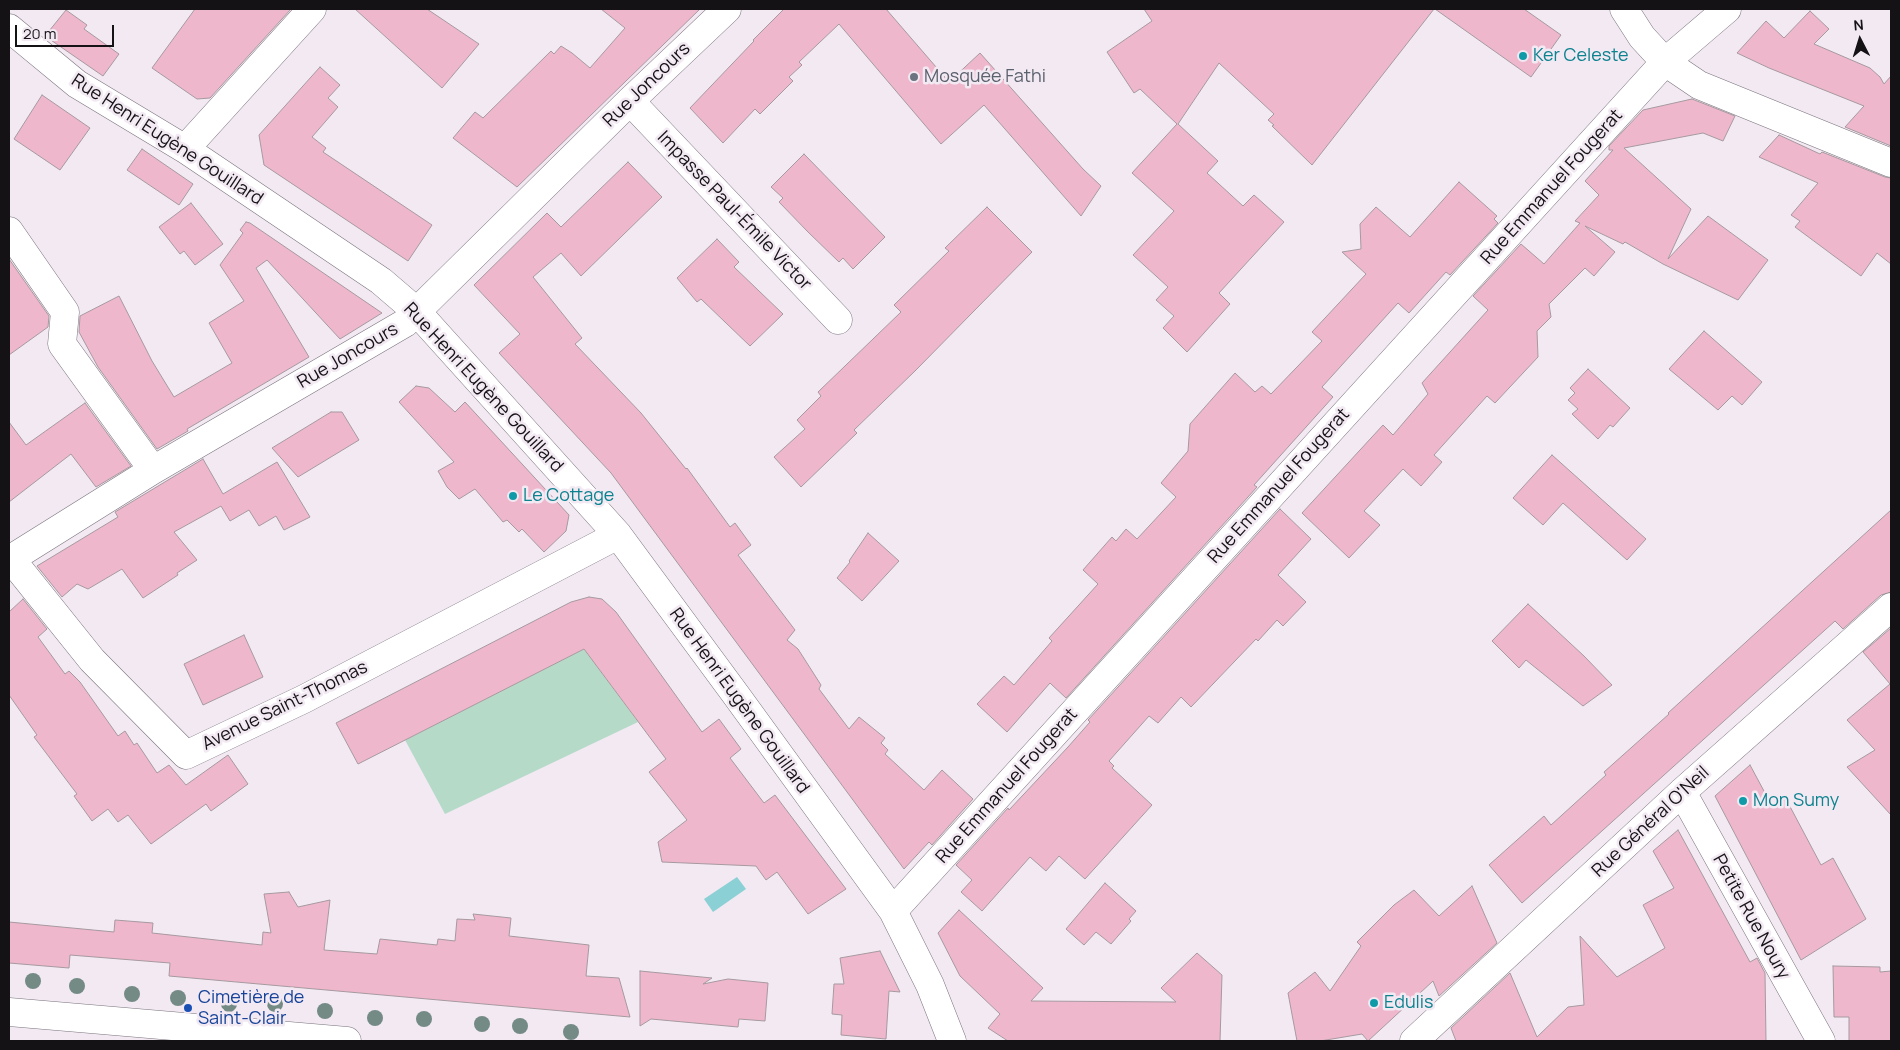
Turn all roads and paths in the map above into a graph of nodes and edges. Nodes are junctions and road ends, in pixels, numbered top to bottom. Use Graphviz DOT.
graph roads {
  1 [pos="312,9"];
  2 [pos="727,9"];
  3 [pos="1624,9"];
  4 [pos="1727,9"];
  5 [pos="9,28"];
  6 [pos="1665,62"];
  7 [pos="630,101"];
  8 [pos="185,149"];
  9 [pos="1891,163"];
  10 [pos="9,231"];
  11 [pos="416,311"];
  12 [pos="838,320"];
  13 [pos="153,470"];
  14 [pos="618,535"];
  15 [pos="10,559"];
  16 [pos="1891,607"];
  17 [pos="1682,792"];
  18 [pos="893,911"];
  19 [pos="9,1012"];
  20 [pos="347,1041"];
  21 [pos="952,1041"];
  22 [pos="1414,1041"];
  23 [pos="1820,1041"];
  1 -- 8 [label="street"];
  2 -- 7 [label="street, Rue Joncours"];
  3 -- 6 [label="street"];
  4 -- 6 [label="street, Rue Emmanuel Fougerat"];
  5 -- 8 [label="street, Rue Henri Eugène Gouillard"];
  6 -- 9 [label="street"];
  6 -- 18 [label="street, Rue Emmanuel Fougerat"];
  7 -- 11 [label="street, Rue Joncours"];
  7 -- 12 [label="street, Impasse Paul-Émile Victor"];
  8 -- 11 [label="street, Rue Henri Eugène Gouillard"];
  10 -- 13 [label="street"];
  11 -- 13 [label="street, Rue Joncours"];
  11 -- 14 [label="street, Rue Henri Eugène Gouillard"];
  13 -- 15 [label="street, Rue Joncours"];
  14 -- 15 [label="street, Avenue Saint-Thomas"];
  14 -- 18 [label="street, Rue Henri Eugène Gouillard"];
  16 -- 17 [label="street, Rue Général O'Neil"];
  17 -- 22 [label="street, Rue Général O'Neil"];
  17 -- 23 [label="street, Petite Rue Noury"];
  18 -- 21 [label="street, Rue Henri Eugène Gouillard"];
  19 -- 20 [label="street"];
}
